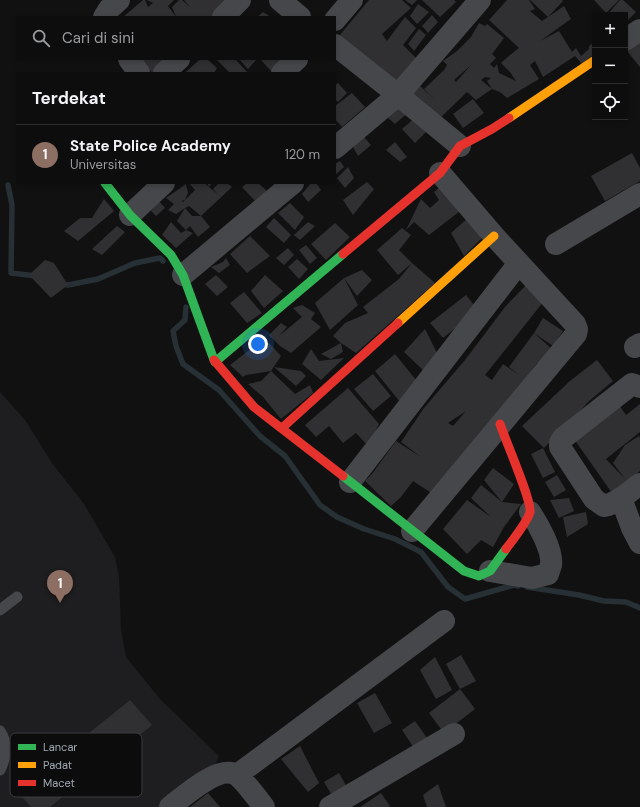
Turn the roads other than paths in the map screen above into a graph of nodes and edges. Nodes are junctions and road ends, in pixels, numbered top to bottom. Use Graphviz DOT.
graph roads {
  1 [pos="119,0"];
  2 [pos="240,0"];
  3 [pos="280,0"];
  4 [pos="352,0"];
  5 [pos="480,0"];
  6 [pos="105,16"];
  7 [pos="224,16"];
  8 [pos="299,16"];
  9 [pos="336,19"];
  10 [pos="640,30"];
  11 [pos="628,38"];
  12 [pos="336,46"];
  13 [pos="130,60"];
  14 [pos="178,60"];
  15 [pos="296,60"];
  16 [pos="592,62"];
  17 [pos="138,72"];
  18 [pos="165,72"];
  19 [pos="283,72"];
  20 [pos="398,95"];
  21 [pos="460,146"];
  22 [pos="336,147"];
  23 [pos="440,173"];
  24 [pos="106,184"];
  25 [pos="163,184"];
  26 [pos="292,184"];
  27 [pos="640,194"];
  28 [pos="130,215"];
  29 [pos="494,236"];
  30 [pos="556,244"];
  31 [pos="519,263"];
  32 [pos="183,275"];
  33 [pos="215,362"];
  34 [pos="640,387"];
  35 [pos="500,424"];
  36 [pos="282,428"];
  37 [pos="350,482"];
  38 [pos="640,484"];
  39 [pos="621,498"];
  40 [pos="530,512"];
  41 [pos="412,531"];
  42 [pos="640,543"];
  43 [pos="490,571"];
  44 [pos="17,597"];
  45 [pos="0,610"];
  46 [pos="444,621"];
  47 [pos="0,731"];
  48 [pos="454,734"];
  49 [pos="0,770"];
  50 [pos="237,775"];
  51 [pos="170,807"];
  52 [pos="264,807"];
  53 [pos="330,807"];
  1 -- 6 [label="street"];
  2 -- 7 [label="street"];
  3 -- 8 [label="street"];
  4 -- 9 [label="street"];
  5 -- 20 [label="street"];
  10 -- 11 [label="street"];
  12 -- 20 [label="street"];
  13 -- 17 [label="street"];
  14 -- 18 [label="street"];
  15 -- 19 [label="street"];
  16 -- 21 [label="street"];
  20 -- 21 [label="street"];
  20 -- 22 [label="street"];
  21 -- 23 [label="street"];
  23 -- 29 [label="street"];
  23 -- 33 [label="street"];
  24 -- 28 [label="street"];
  25 -- 28 [label="street"];
  26 -- 32 [label="street"];
  27 -- 30 [label="street"];
  28 -- 32 [label="street"];
  29 -- 31 [label="street"];
  29 -- 36 [label="street"];
  31 -- 35 [label="street"];
  31 -- 37 [label="street"];
  32 -- 33 [label="street"];
  33 -- 36 [label="street"];
  34 -- 39 [label="street"];
  35 -- 40 [label="street"];
  35 -- 41 [label="street"];
  36 -- 37 [label="street"];
  37 -- 41 [label="street"];
  38 -- 39 [label="street"];
  39 -- 42 [label="street"];
  40 -- 43 [label="street"];
  40 -- 43 [label="street"];
  41 -- 43 [label="street"];
  44 -- 45 [label="lane"];
  46 -- 50 [label="street"];
  47 -- 49 [label="lane"];
  48 -- 53 [label="street"];
  50 -- 51 [label="street"];
  50 -- 52 [label="street"];
}
